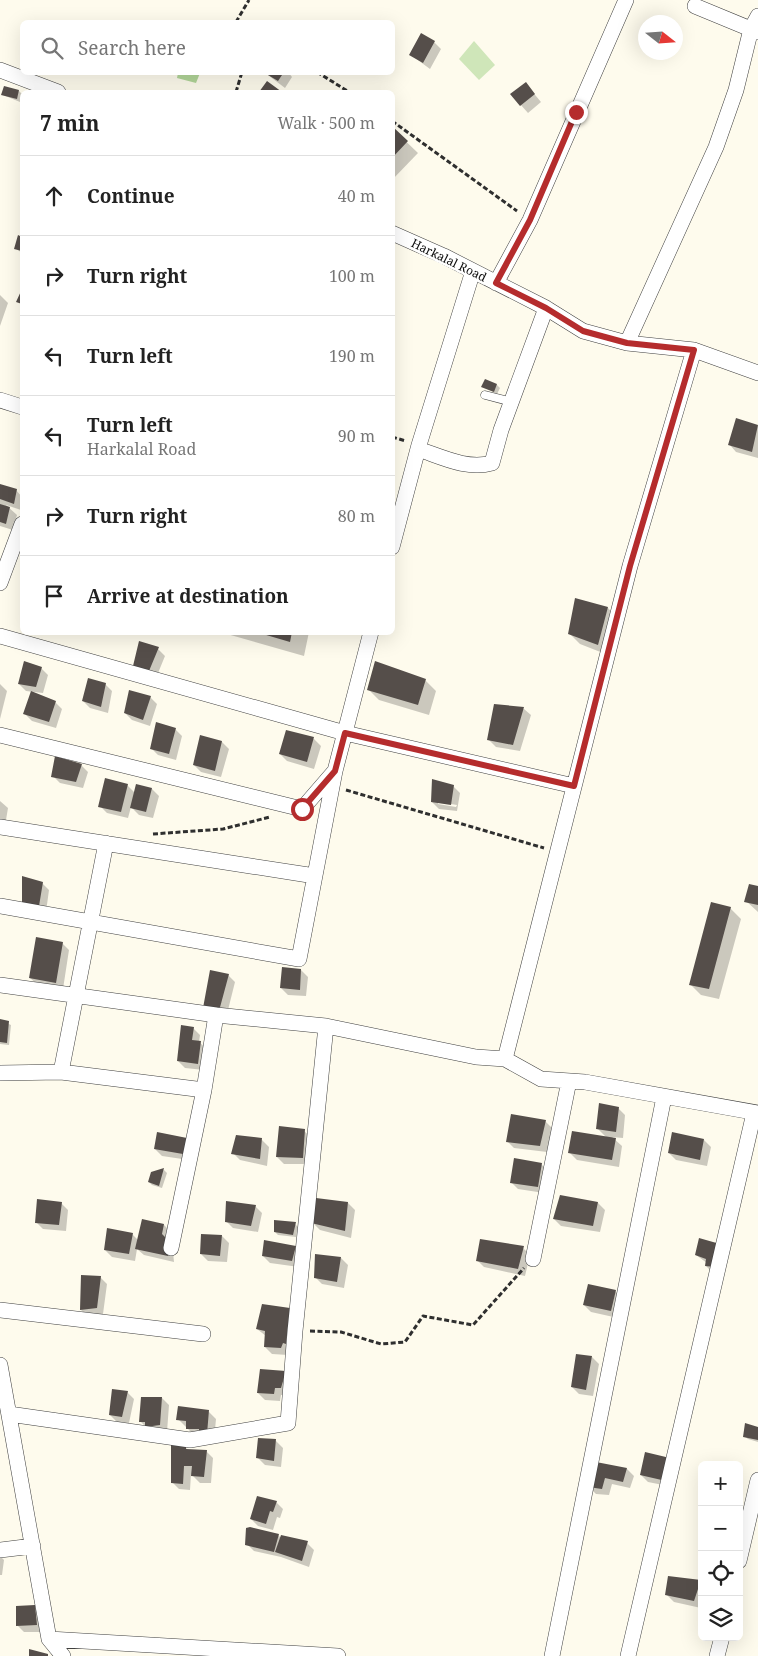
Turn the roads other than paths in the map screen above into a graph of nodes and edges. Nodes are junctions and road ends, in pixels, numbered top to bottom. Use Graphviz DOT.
graph roads {
  1 [pos="626,0"];
  2 [pos="695,6"];
  3 [pos="756,26"];
  4 [pos="0,70"];
  5 [pos="53,90"];
  6 [pos="395,234"];
  7 [pos="473,271"];
  8 [pos="496,283"];
  9 [pos="546,308"];
  10 [pos="627,343"];
  11 [pos="694,350"];
  12 [pos="758,374"];
  13 [pos="485,395"];
  14 [pos="0,400"];
  15 [pos="512,402"];
  16 [pos="20,406"];
  17 [pos="418,449"];
  18 [pos="20,529"];
  19 [pos="395,536"];
  20 [pos="0,583"];
  21 [pos="370,635"];
  22 [pos="0,636"];
  23 [pos="345,733"];
  24 [pos="0,735"];
  25 [pos="334,778"];
  26 [pos="574,786"];
  27 [pos="0,827"];
  28 [pos="106,843"];
  29 [pos="315,876"];
  30 [pos="0,906"];
  31 [pos="90,922"];
  32 [pos="0,985"];
  33 [pos="76,996"];
  34 [pos="216,1016"];
  35 [pos="326,1026"];
  36 [pos="506,1059"];
  37 [pos="61,1072"];
  38 [pos="0,1073"];
  39 [pos="569,1081"];
  40 [pos="204,1090"];
  41 [pos="664,1097"];
  42 [pos="756,1113"];
  43 [pos="171,1248"];
  44 [pos="533,1259"];
  45 [pos="0,1310"];
  46 [pos="203,1334"];
  47 [pos="0,1365"];
  48 [pos="9,1414"];
  49 [pos="758,1480"];
  50 [pos="33,1546"];
  51 [pos="0,1550"];
  52 [pos="741,1551"];
  53 [pos="49,1639"];
  54 [pos="721,1641"];
  55 [pos="63,1656"];
  56 [pos="338,1656"];
  57 [pos="552,1656"];
  58 [pos="628,1656"];
  59 [pos="717,1656"];
  1 -- 8 [label="street"];
  2 -- 3 [label="street"];
  3 -- 10 [label="street"];
  4 -- 5 [label="street"];
  6 -- 7 [label="street, Harkalal Road"];
  7 -- 8 [label="street, Harkalal Road"];
  7 -- 17 [label="street"];
  8 -- 9 [label="street, Harkalal Road"];
  9 -- 10 [label="street, Harkalal Road"];
  9 -- 15 [label="street"];
  10 -- 11 [label="street, Harkalal Road"];
  11 -- 12 [label="street, Harkalal Road"];
  11 -- 26 [label="street"];
  13 -- 15 [label="lane"];
  14 -- 16 [label="street"];
  15 -- 17 [label="street"];
  17 -- 19 [label="street"];
  18 -- 20 [label="street"];
  21 -- 23 [label="street"];
  22 -- 23 [label="street"];
  23 -- 25 [label="street"];
  23 -- 26 [label="street"];
  24 -- 25 [label="street"];
  25 -- 29 [label="street"];
  26 -- 36 [label="street"];
  27 -- 28 [label="street"];
  28 -- 29 [label="street"];
  28 -- 31 [label="street"];
  29 -- 31 [label="street"];
  30 -- 31 [label="street"];
  31 -- 33 [label="street"];
  32 -- 33 [label="street"];
  33 -- 34 [label="street"];
  33 -- 37 [label="street"];
  34 -- 35 [label="street"];
  34 -- 40 [label="street"];
  35 -- 36 [label="street"];
  35 -- 48 [label="street"];
  36 -- 39 [label="street"];
  37 -- 38 [label="street"];
  37 -- 40 [label="street"];
  39 -- 41 [label="street"];
  39 -- 44 [label="street"];
  40 -- 43 [label="street"];
  41 -- 42 [label="street"];
  41 -- 57 [label="street"];
  42 -- 58 [label="street"];
  45 -- 46 [label="street"];
  47 -- 48 [label="street"];
  48 -- 50 [label="street"];
  49 -- 52 [label="street"];
  50 -- 51 [label="street"];
  50 -- 53 [label="street"];
  53 -- 55 [label="street"];
  53 -- 56 [label="street"];
  54 -- 59 [label="street"];
}
